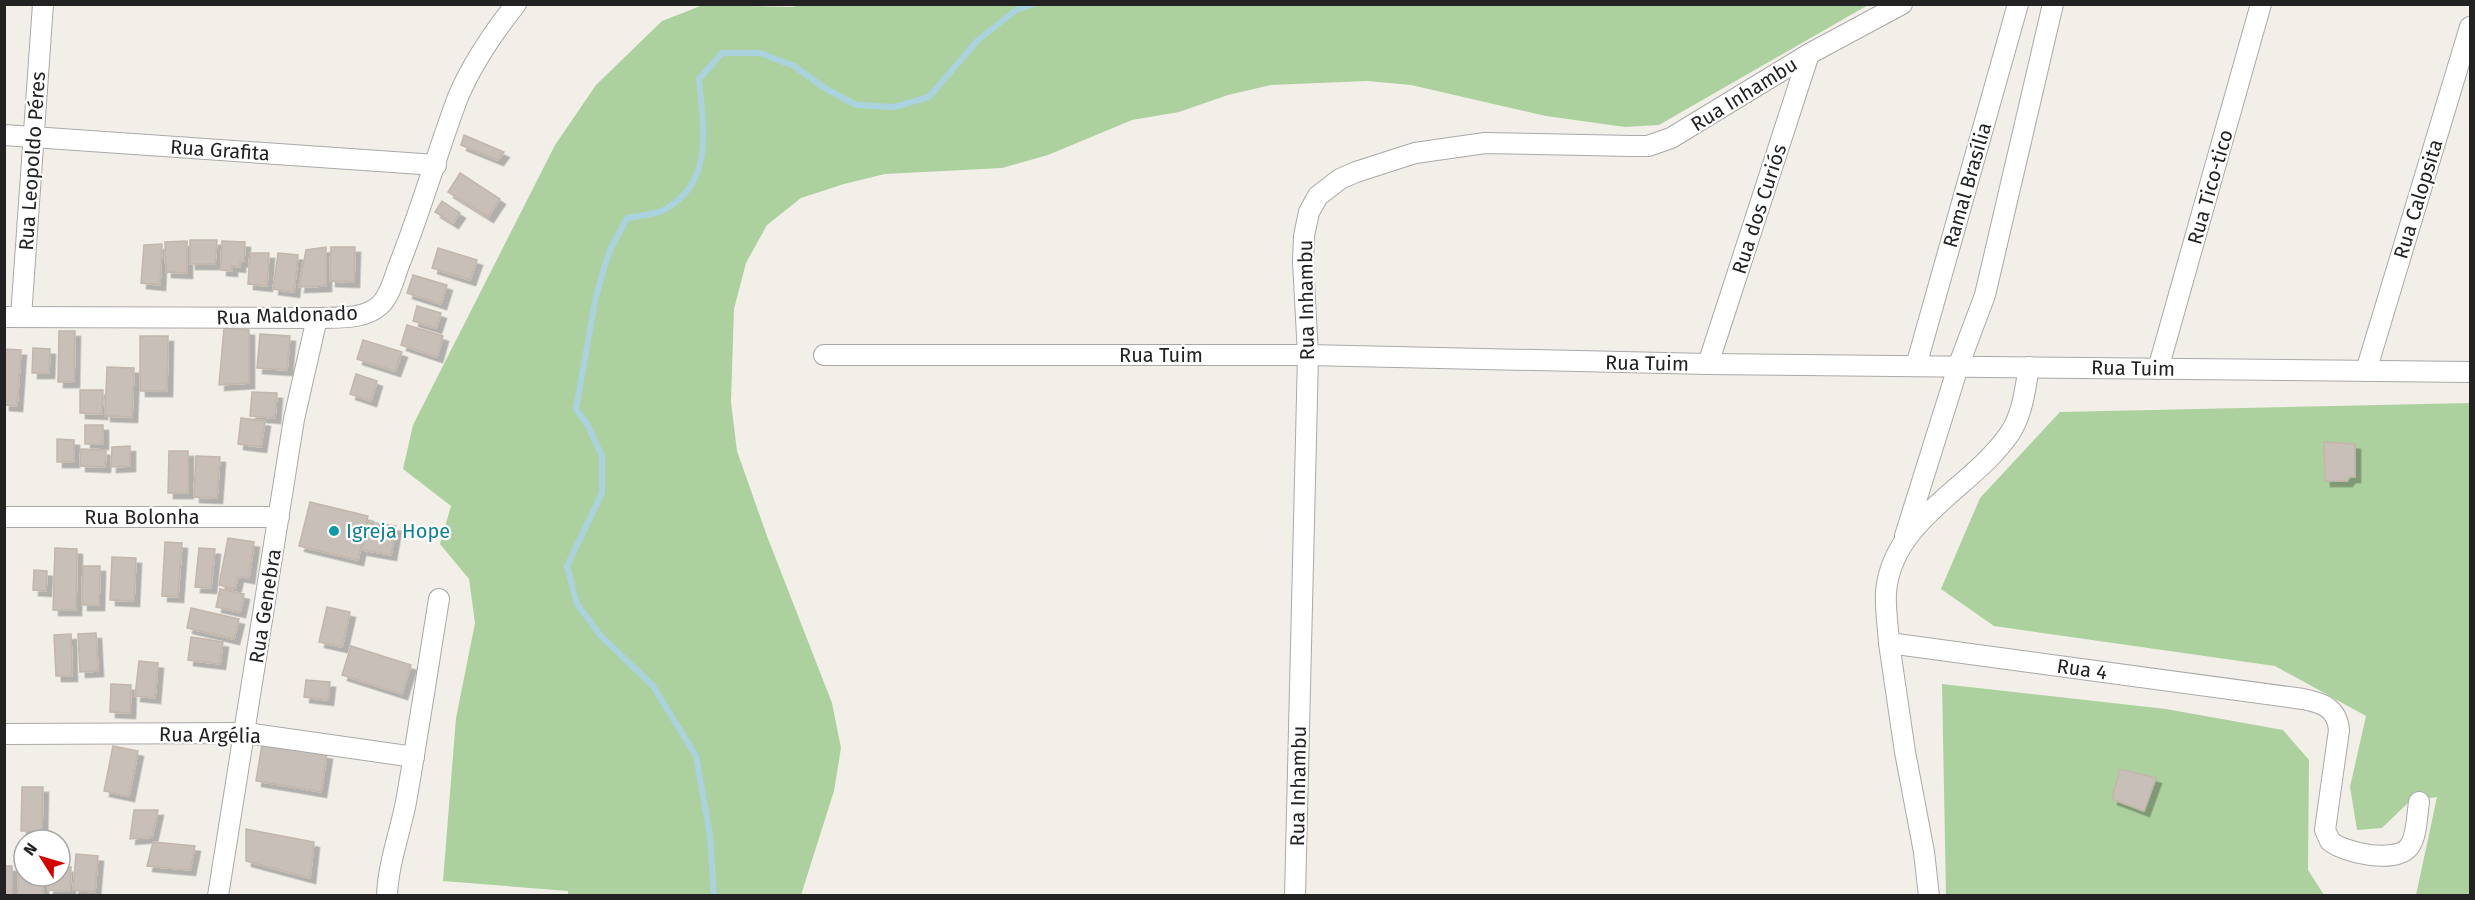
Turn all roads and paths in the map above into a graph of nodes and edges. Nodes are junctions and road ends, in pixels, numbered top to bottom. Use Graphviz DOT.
graph roads {
  1 [pos="44,4"];
  2 [pos="516,4"];
  3 [pos="1902,4"];
  4 [pos="2018,4"];
  5 [pos="2054,4"];
  6 [pos="2262,4"];
  7 [pos="2470,27"];
  8 [pos="1809,54"];
  9 [pos="4,135"];
  10 [pos="33,137"];
  11 [pos="436,165"];
  12 [pos="13,317"];
  13 [pos="317,318"];
  14 [pos="824,355"];
  15 [pos="1308,356"];
  16 [pos="1708,364"];
  17 [pos="1916,366"];
  18 [pos="1958,367"];
  19 [pos="2029,367"];
  20 [pos="2158,369"];
  21 [pos="2366,370"];
  22 [pos="2470,372"];
  23 [pos="4,517"];
  24 [pos="279,517"];
  25 [pos="1903,543"];
  26 [pos="439,599"];
  27 [pos="1889,643"];
  28 [pos="4,734"];
  29 [pos="246,734"];
  30 [pos="414,757"];
  31 [pos="2419,802"];
  32 [pos="218,896"];
  33 [pos="387,896"];
  34 [pos="1295,896"];
  35 [pos="1929,896"];
  1 -- 10 [label="street, Rua Leopoldo Péres"];
  2 -- 11 [label="street, Rua Maldonado"];
  3 -- 8 [label="street, Rua Inhambu"];
  4 -- 17 [label="street, Ramal Brasília"];
  5 -- 18 [label="street, Ramal Brasília"];
  6 -- 20 [label="street, Rua Tico-tico"];
  7 -- 21 [label="street, Rua Calopsita"];
  8 -- 15 [label="street, Rua Inhambu"];
  8 -- 16 [label="street, Rua dos Curiós"];
  9 -- 10 [label="street, Rua Grafita"];
  10 -- 11 [label="street, Rua Grafita"];
  10 -- 12 [label="street, Rua Leopoldo Péres"];
  11 -- 13 [label="street, Rua Maldonado"];
  12 -- 13 [label="street, Rua Maldonado"];
  13 -- 24 [label="street, Rua Genebra"];
  14 -- 15 [label="street, Rua Tuim"];
  15 -- 16 [label="street, Rua Tuim"];
  15 -- 34 [label="street, Rua Inhambu"];
  16 -- 17 [label="street, Rua Tuim"];
  17 -- 18 [label="street, Rua Tuim"];
  18 -- 19 [label="street, Rua Tuim"];
  18 -- 25 [label="street, Ramal Brasília"];
  19 -- 20 [label="street, Rua Tuim"];
  19 -- 25 [label="street"];
  20 -- 21 [label="street, Rua Tuim"];
  21 -- 22 [label="street, Rua Tuim"];
  23 -- 24 [label="street, Rua Bolonha"];
  24 -- 29 [label="street, Rua Genebra"];
  25 -- 27 [label="street"];
  26 -- 30 [label="street"];
  27 -- 31 [label="street, Rua 4"];
  27 -- 35 [label="street"];
  28 -- 29 [label="street, Rua Argélia"];
  29 -- 30 [label="street, Rua Argélia"];
  29 -- 32 [label="street, Rua Genebra"];
  30 -- 33 [label="street"];
}
